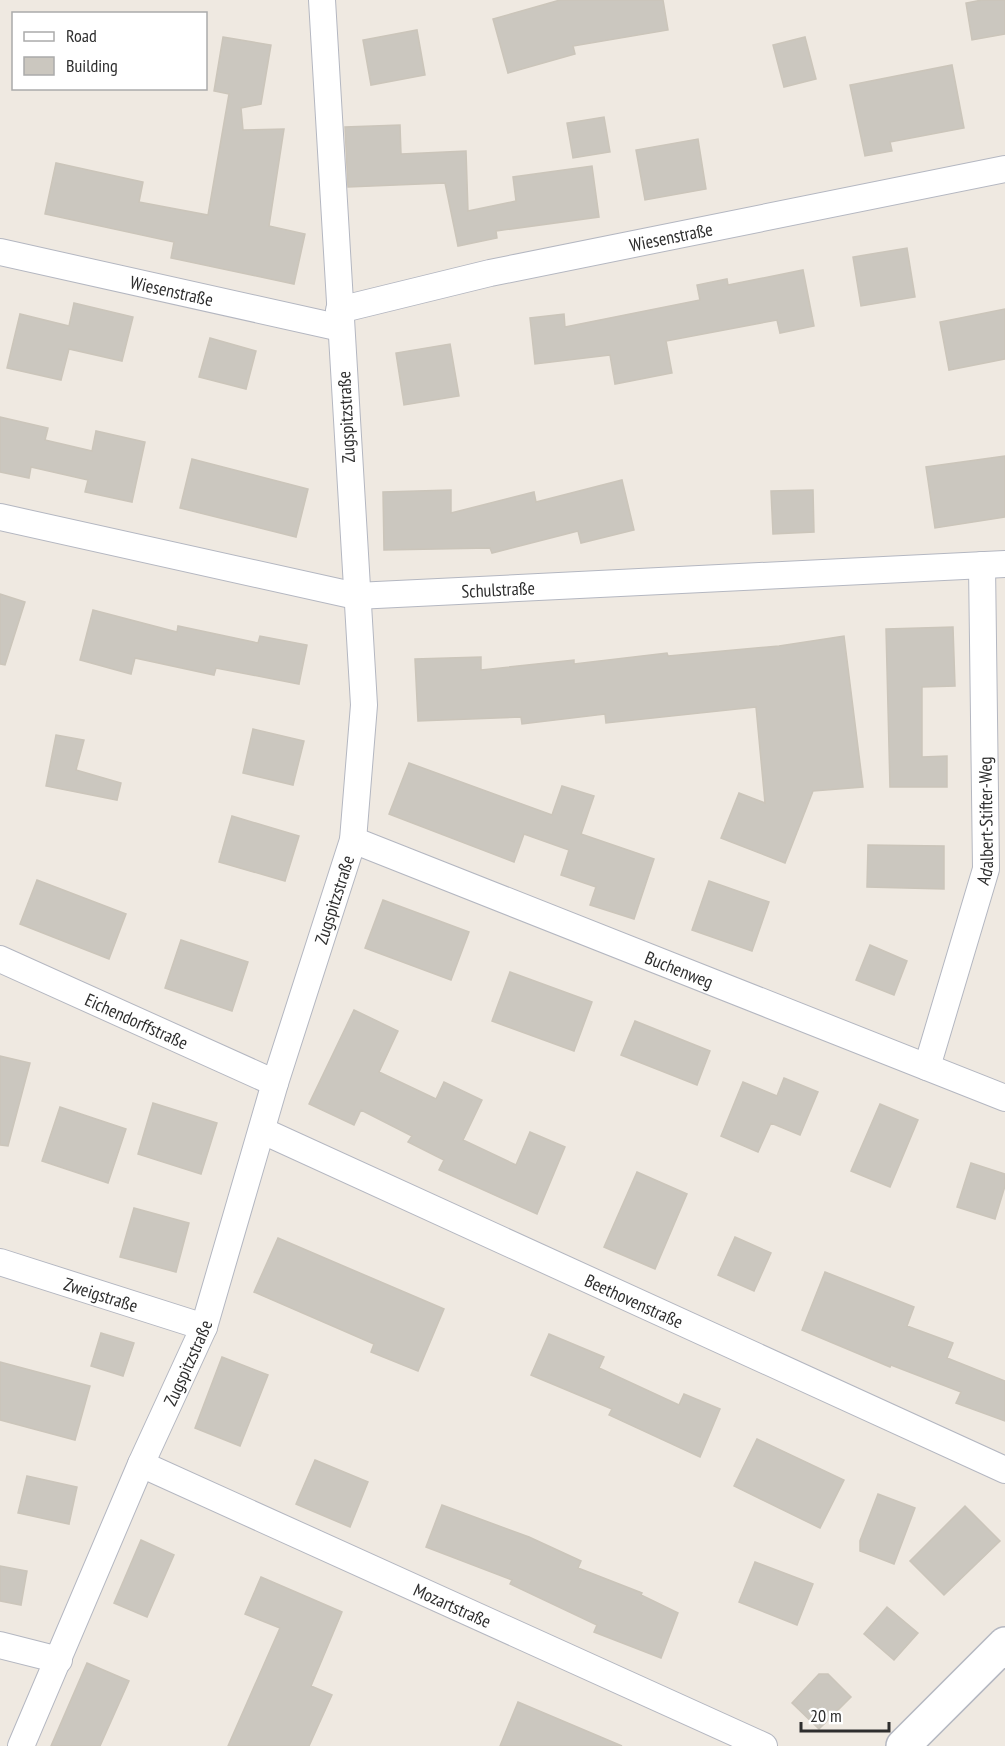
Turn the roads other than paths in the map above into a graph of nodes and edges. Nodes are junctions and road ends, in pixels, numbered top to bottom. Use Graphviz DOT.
graph roads {
  1 [pos="322,0"];
  2 [pos="1005,169"];
  3 [pos="0,252"];
  4 [pos="340,319"];
  5 [pos="0,517"];
  6 [pos="994,565"];
  7 [pos="356,596"];
  8 [pos="353,840"];
  9 [pos="0,959"];
  10 [pos="927,1067"];
  11 [pos="275,1083"];
  12 [pos="1005,1098"];
  13 [pos="263,1131"];
  14 [pos="0,1262"];
  15 [pos="204,1327"];
  16 [pos="141,1464"];
  17 [pos="1005,1470"];
  18 [pos="1005,1644"];
  19 [pos="0,1645"];
  20 [pos="59,1660"];
  21 [pos="21,1746"];
  22 [pos="764,1746"];
  23 [pos="903,1746"];
  1 -- 4 [label="street, Zugspitzstraße"];
  2 -- 4 [label="street, Wiesenstraße"];
  3 -- 4 [label="street, Wiesenstraße"];
  4 -- 7 [label="street, Zugspitzstraße"];
  5 -- 7 [label="street, Schulstraße"];
  6 -- 7 [label="street, Schulstraße"];
  6 -- 10 [label="street, Adalbert-Stifter-Weg"];
  7 -- 8 [label="street, Zugspitzstraße"];
  8 -- 10 [label="street, Buchenweg"];
  8 -- 11 [label="street, Zugspitzstraße"];
  9 -- 11 [label="street, Eichendorffstraße"];
  10 -- 12 [label="street, Buchenweg"];
  11 -- 13 [label="street, Zugspitzstraße"];
  13 -- 15 [label="street, Zugspitzstraße"];
  13 -- 17 [label="street, Beethovenstraße"];
  14 -- 15 [label="street, Zweigstraße"];
  15 -- 16 [label="street, Zugspitzstraße"];
  16 -- 20 [label="street, Zugspitzstraße"];
  16 -- 22 [label="street, Mozartstraße"];
  18 -- 23 [label="main road"];
  19 -- 20 [label="street"];
  20 -- 21 [label="street, Zugspitzstraße"];
}
